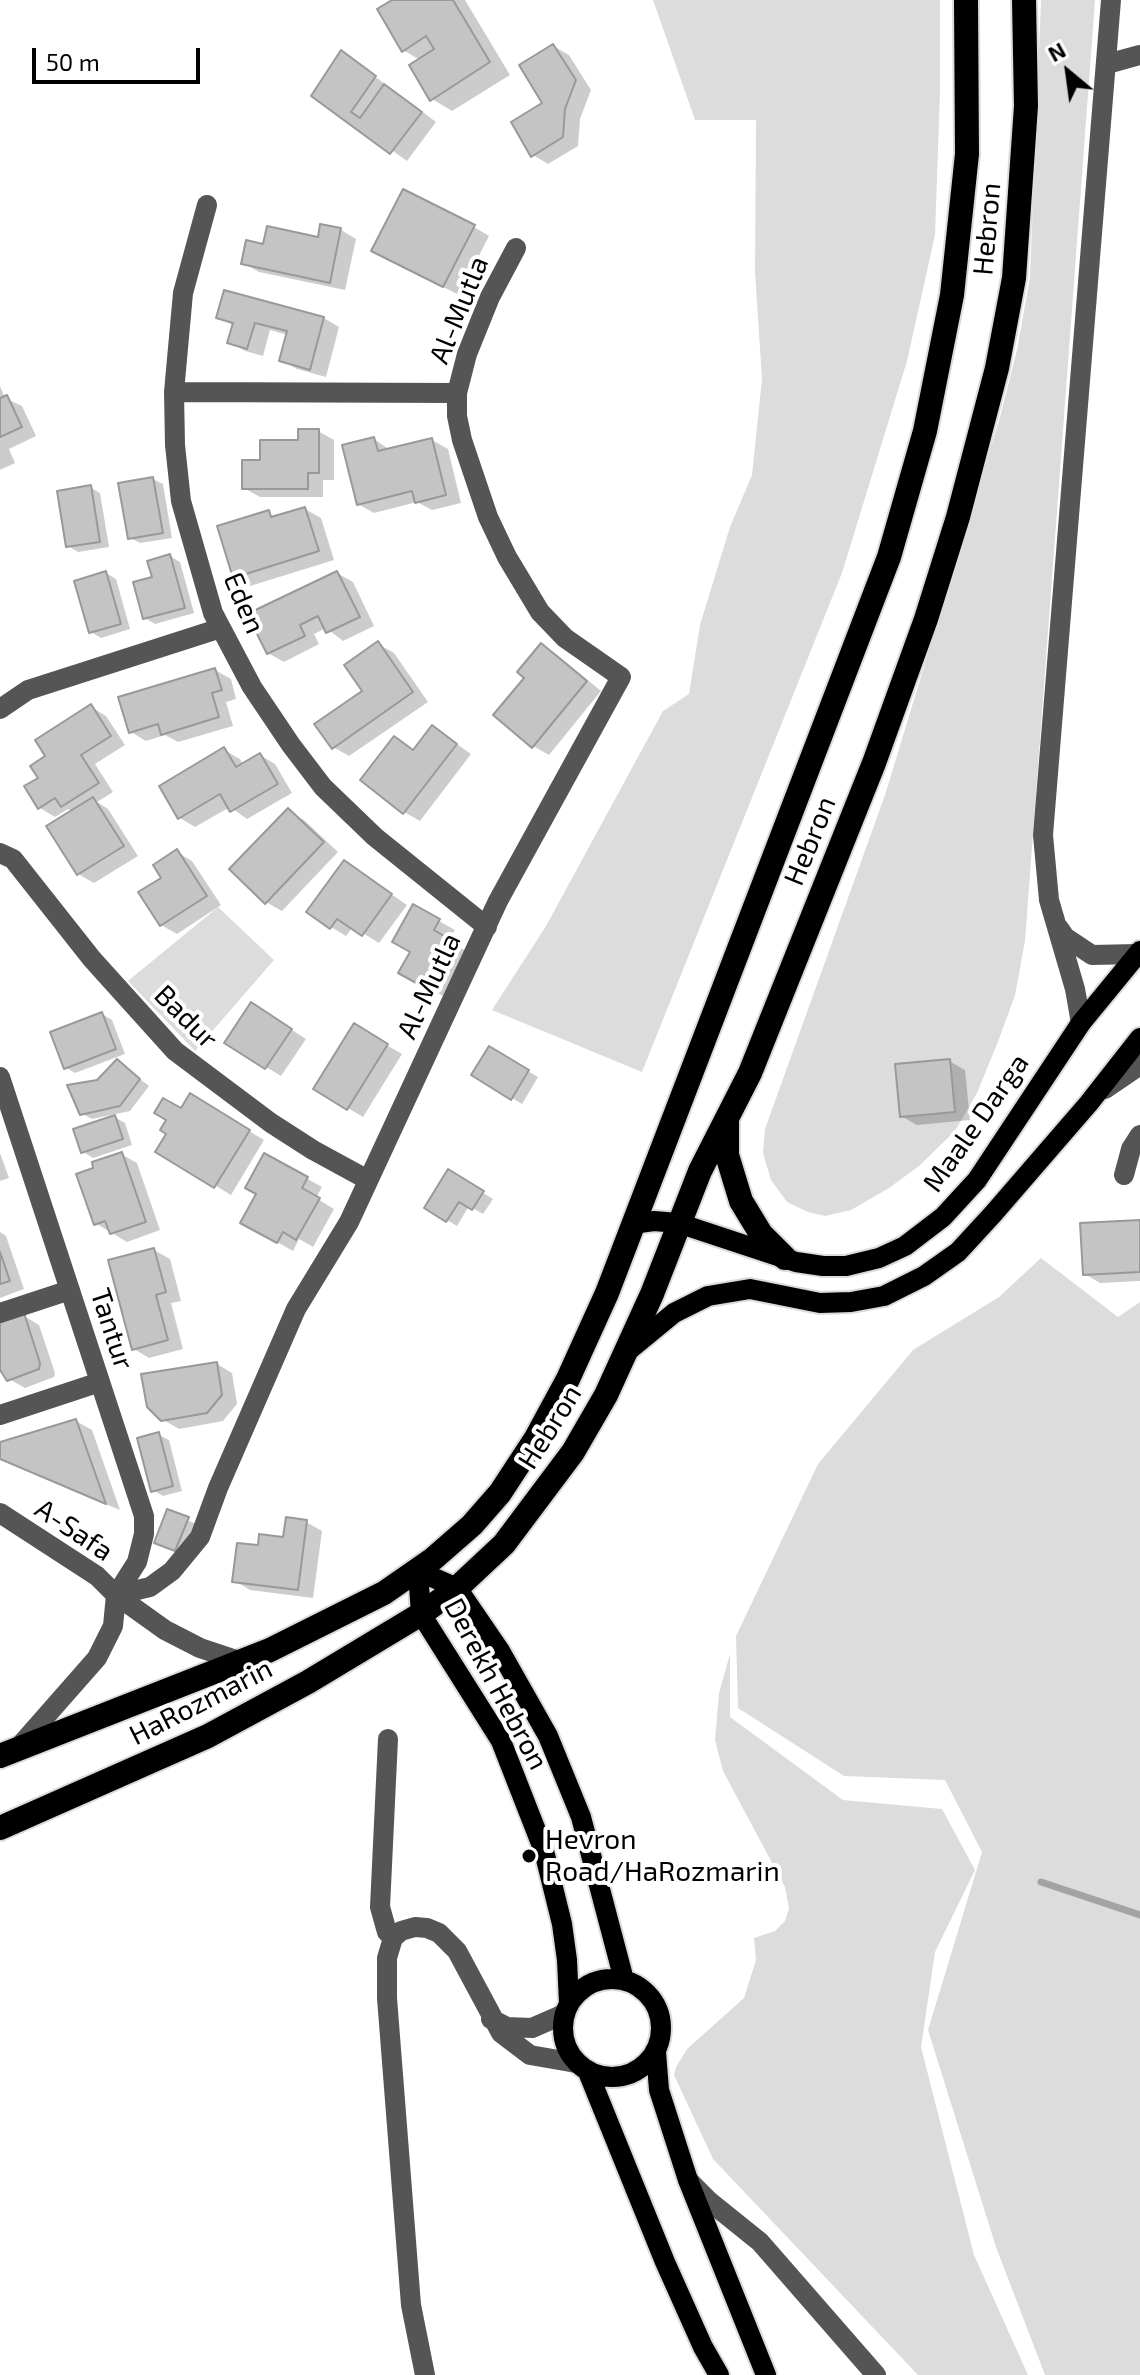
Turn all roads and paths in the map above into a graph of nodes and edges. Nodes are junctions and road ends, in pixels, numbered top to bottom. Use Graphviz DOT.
graph roads {
  1 [pos="966,0"];
  2 [pos="1024,0"];
  3 [pos="1111,0"];
  4 [pos="1140,55"];
  5 [pos="1107,64"];
  6 [pos="207,205"];
  7 [pos="516,248"];
  8 [pos="174,392"];
  9 [pos="457,393"];
  10 [pos="221,628"];
  11 [pos="0,709"];
  12 [pos="0,853"];
  13 [pos="1054,921"];
  14 [pos="487,927"];
  15 [pos="1138,952"];
  16 [pos="1081,1023"];
  17 [pos="1140,1038"];
  18 [pos="1140,1065"];
  19 [pos="0,1077"];
  20 [pos="1092,1099"];
  21 [pos="727,1119"];
  22 [pos="1140,1135"];
  23 [pos="1124,1175"];
  24 [pos="368,1180"];
  25 [pos="678,1223"];
  26 [pos="632,1224"];
  27 [pos="785,1258"];
  28 [pos="70,1290"];
  29 [pos="0,1313"];
  30 [pos="626,1353"];
  31 [pos="100,1382"];
  32 [pos="0,1415"];
  33 [pos="0,1513"];
  34 [pos="418,1571"];
  35 [pos="457,1588"];
  36 [pos="116,1595"];
  37 [pos="421,1614"];
  38 [pos="242,1662"];
  39 [pos="388,1739"];
  40 [pos="8,1754"];
  41 [pos="0,1828"];
  42 [pos="393,1938"];
  43 [pos="624,1980"];
  44 [pos="566,2008"];
  45 [pos="491,2019"];
  46 [pos="656,2052"];
  47 [pos="582,2068"];
  48 [pos="688,2180"];
  49 [pos="425,2375"];
  50 [pos="719,2375"];
  51 [pos="766,2375"];
  52 [pos="876,2375"];
  1 -- 26 [label="highway, Hebron"];
  2 -- 21 [label="highway, Hebron"];
  3 -- 5 [label="street"];
  4 -- 5 [label="street"];
  5 -- 13 [label="street"];
  6 -- 8 [label="street, Eden"];
  7 -- 9 [label="street, Al-Mutla"];
  8 -- 9 [label="street, Al-Mutla"];
  8 -- 10 [label="street, Eden"];
  9 -- 14 [label="street, Al-Mutla"];
  10 -- 11 [label="street"];
  10 -- 14 [label="street, Eden"];
  12 -- 24 [label="street, Badur"];
  13 -- 15 [label="street"];
  13 -- 16 [label="street"];
  14 -- 24 [label="street, Al-Mutla"];
  15 -- 16 [label="main road, Maale Darga"];
  16 -- 27 [label="main road, Maale Darga"];
  17 -- 20 [label="main road"];
  18 -- 20 [label="street"];
  19 -- 28 [label="street, Tantur"];
  20 -- 30 [label="main road"];
  21 -- 25 [label="highway, Hebron"];
  21 -- 27 [label="highway"];
  22 -- 23 [label="street"];
  24 -- 36 [label="street, Al-Mutla"];
  25 -- 26 [label="main road, Maale Darga"];
  25 -- 27 [label="main road, Maale Darga"];
  25 -- 30 [label="highway, Hebron"];
  26 -- 34 [label="highway, Hebron"];
  28 -- 29 [label="street"];
  28 -- 31 [label="street, Tantur"];
  30 -- 35 [label="highway, Hebron"];
  31 -- 32 [label="street"];
  31 -- 36 [label="street, Tantur"];
  33 -- 36 [label="street, A-Safa"];
  34 -- 35 [label="main road, Derekh Hebron"];
  34 -- 37 [label="main road, Derekh Hebron"];
  34 -- 38 [label="highway, HaRozmarin"];
  35 -- 37 [label="highway, Hebron"];
  35 -- 43 [label="main road, Derekh Hebron"];
  36 -- 38 [label="street, A-Safa"];
  36 -- 40 [label="street, A-Safa"];
  37 -- 41 [label="highway, HaRozmarin"];
  37 -- 44 [label="main road, Derekh Hebron"];
  38 -- 40 [label="highway, HaRozmarin"];
  39 -- 42 [label="street"];
  42 -- 45 [label="street"];
  42 -- 49 [label="street"];
  43 -- 44 [label="main road"];
  43 -- 46 [label="main road"];
  44 -- 45 [label="street"];
  44 -- 47 [label="main road"];
  45 -- 47 [label="street"];
  46 -- 47 [label="main road"];
  46 -- 48 [label="main road"];
  47 -- 50 [label="main road"];
  48 -- 51 [label="main road"];
  48 -- 52 [label="street"];
}
